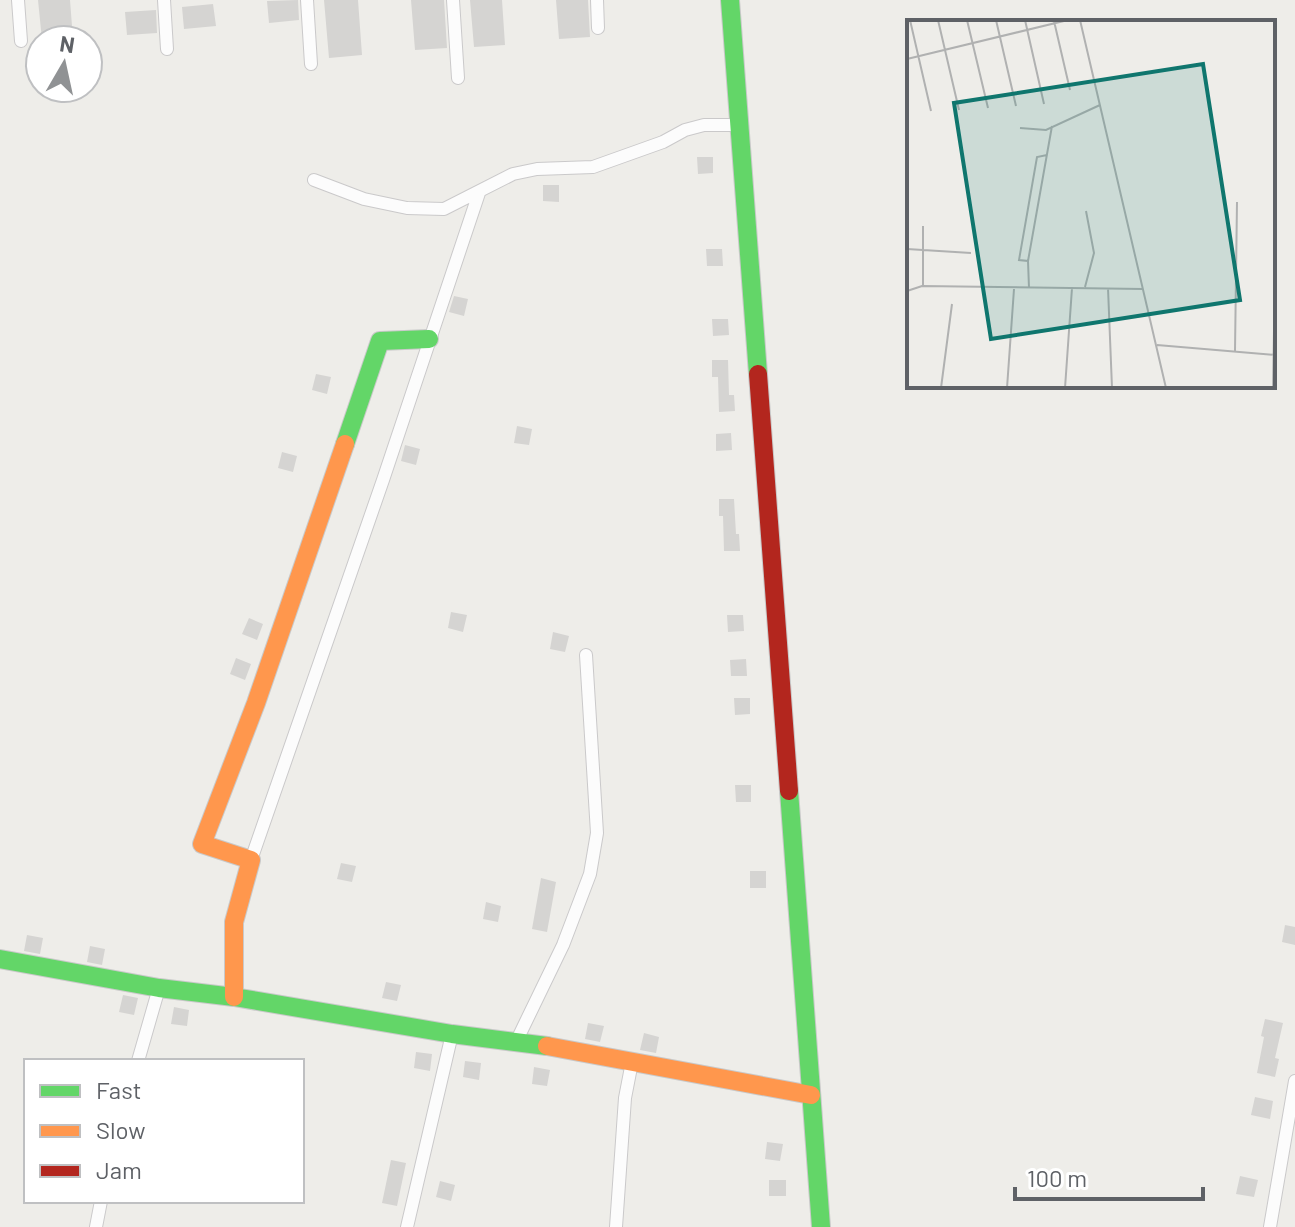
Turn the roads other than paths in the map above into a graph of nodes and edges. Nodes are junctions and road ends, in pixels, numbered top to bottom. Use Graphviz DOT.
graph roads {
  1 [pos="18,0"];
  2 [pos="164,0"];
  3 [pos="307,0"];
  4 [pos="453,0"];
  5 [pos="597,0"];
  6 [pos="730,0"];
  7 [pos="598,28"];
  8 [pos="21,41"];
  9 [pos="167,49"];
  10 [pos="311,64"];
  11 [pos="458,78"];
  12 [pos="738,125"];
  13 [pos="314,180"];
  14 [pos="479,193"];
  15 [pos="429,339"];
  16 [pos="586,655"];
  17 [pos="251,860"];
  18 [pos="0,959"];
  19 [pos="159,988"];
  20 [pos="234,997"];
  21 [pos="452,1034"];
  22 [pos="517,1040"];
  23 [pos="139,1059"];
  24 [pos="632,1062"];
  25 [pos="1295,1081"];
  26 [pos="811,1095"];
  27 [pos="101,1203"];
  28 [pos="96,1227"];
  29 [pos="407,1227"];
  30 [pos="616,1227"];
  31 [pos="821,1227"];
  32 [pos="1270,1227"];
  1 -- 8 [label="street"];
  2 -- 9 [label="street"];
  3 -- 10 [label="street"];
  4 -- 11 [label="street"];
  5 -- 7 [label="street"];
  6 -- 12 [label="street"];
  12 -- 14 [label="street"];
  12 -- 26 [label="street"];
  13 -- 14 [label="street"];
  14 -- 15 [label="street"];
  15 -- 17 [label="street"];
  15 -- 17 [label="street"];
  16 -- 22 [label="street"];
  17 -- 20 [label="street"];
  18 -- 19 [label="street"];
  19 -- 20 [label="street"];
  19 -- 23 [label="street"];
  20 -- 21 [label="street"];
  21 -- 22 [label="street"];
  21 -- 29 [label="street"];
  22 -- 24 [label="street"];
  24 -- 26 [label="street"];
  24 -- 30 [label="street"];
  25 -- 32 [label="street"];
  26 -- 31 [label="street"];
  27 -- 28 [label="street"];
}
